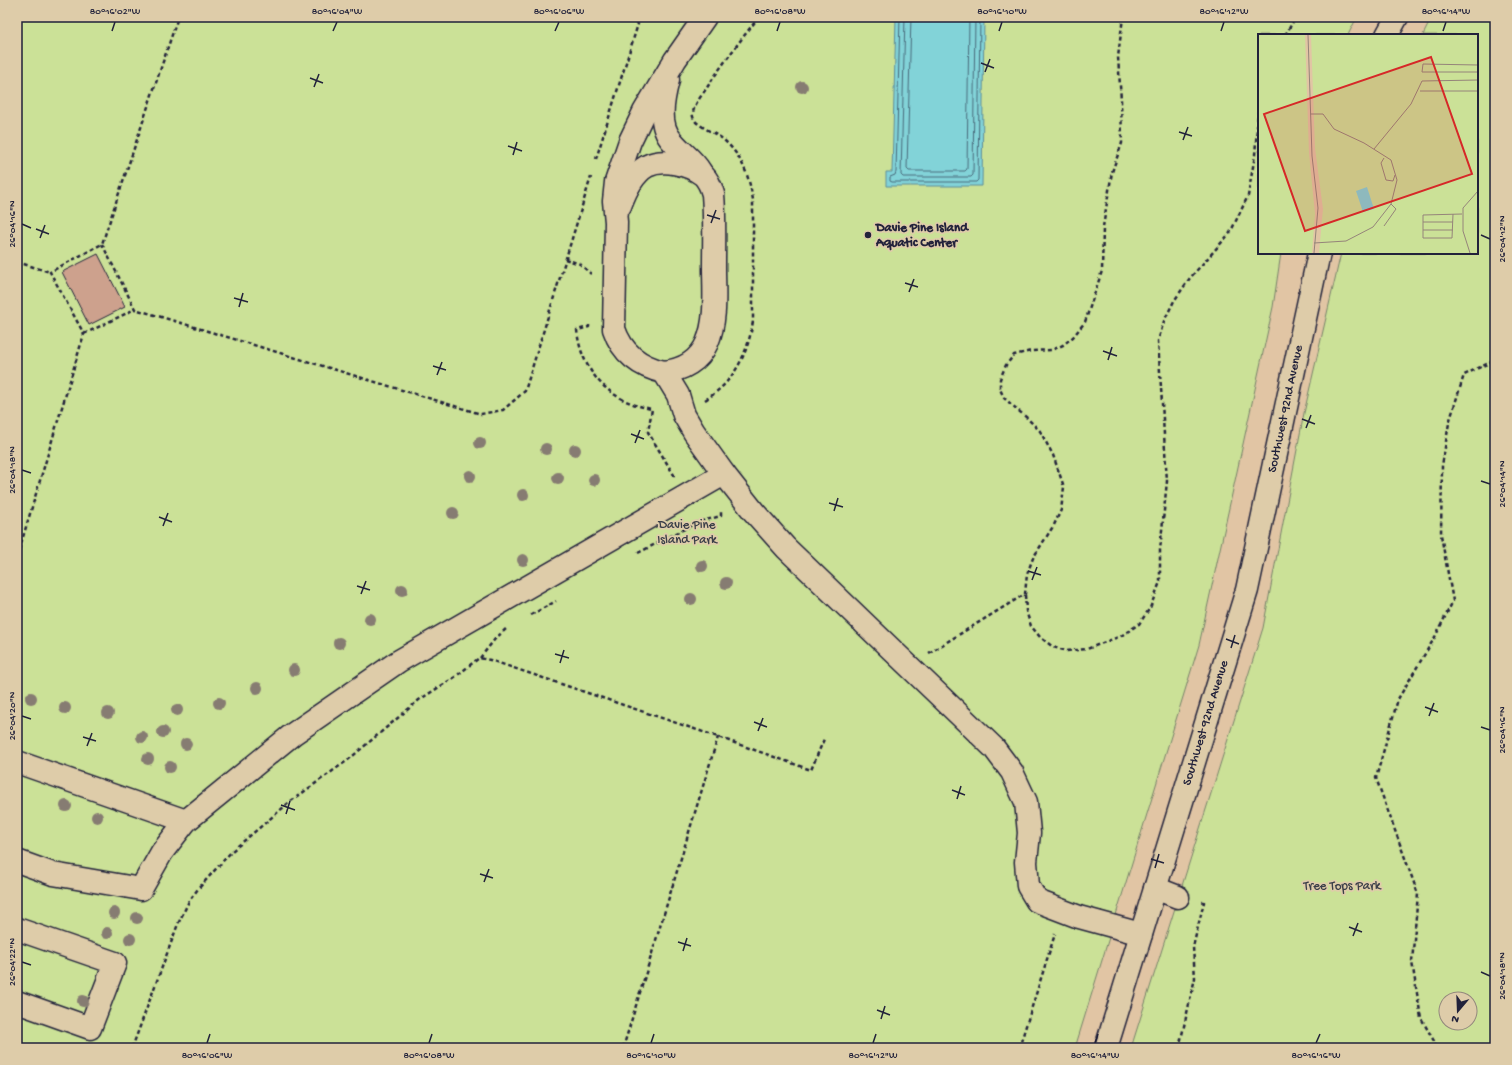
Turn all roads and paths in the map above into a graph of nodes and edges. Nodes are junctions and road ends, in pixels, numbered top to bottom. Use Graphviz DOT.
graph roads {
  1 [pos="178,17"];
  2 [pos="634,17"];
  3 [pos="705,17"];
  4 [pos="1123,17"];
  5 [pos="1296,17"];
  6 [pos="1397,17"];
  7 [pos="1286,34"];
  8 [pos="1388,34"];
  9 [pos="674,60"];
  10 [pos="1258,114"];
  11 [pos="596,160"];
  12 [pos="591,176"];
  13 [pos="703,176"];
  14 [pos="616,222"];
  15 [pos="102,244"];
  16 [pos="1319,254"];
  17 [pos="17,262"];
  18 [pos="50,272"];
  19 [pos="135,309"];
  20 [pos="84,334"];
  21 [pos="1495,360"];
  22 [pos="664,372"];
  23 [pos="724,474"];
  24 [pos="721,506"];
  25 [pos="634,556"];
  26 [pos="17,557"];
  27 [pos="1025,594"];
  28 [pos="557,600"];
  29 [pos="529,616"];
  30 [pos="511,626"];
  31 [pos="480,658"];
  32 [pos="908,666"];
  33 [pos="718,737"];
  34 [pos="824,739"];
  35 [pos="17,762"];
  36 [pos="186,821"];
  37 [pos="17,861"];
  38 [pos="1155,888"];
  39 [pos="1178,896"];
  40 [pos="1062,910"];
  41 [pos="17,929"];
  42 [pos="1141,934"];
  43 [pos="17,1002"];
  44 [pos="132,1048"];
  45 [pos="623,1048"];
  46 [pos="1019,1048"];
  47 [pos="1106,1048"];
  48 [pos="1179,1048"];
  49 [pos="1436,1048"];
  1 -- 15 [label="path"];
  2 -- 11 [label="path"];
  3 -- 9 [label="street"];
  4 -- 27 [label="path"];
  5 -- 7 [label="path"];
  6 -- 8 [label="street"];
  9 -- 13 [label="street"];
  9 -- 14 [label="street"];
  10 -- 27 [label="path"];
  12 -- 19 [label="path"];
  13 -- 14 [label="street"];
  13 -- 22 [label="street"];
  14 -- 22 [label="street"];
  15 -- 18 [label="path"];
  15 -- 19 [label="path"];
  16 -- 38 [label="street, Southwest 92nd Avenue"];
  17 -- 18 [label="path"];
  18 -- 20 [label="path"];
  19 -- 20 [label="path"];
  20 -- 26 [label="path"];
  21 -- 49 [label="path"];
  22 -- 23 [label="street"];
  23 -- 32 [label="street"];
  23 -- 36 [label="street"];
  24 -- 25 [label="path"];
  27 -- 32 [label="path"];
  28 -- 29 [label="path"];
  30 -- 31 [label="path"];
  31 -- 33 [label="path"];
  31 -- 44 [label="path"];
  32 -- 40 [label="street"];
  33 -- 34 [label="path"];
  33 -- 45 [label="path"];
  35 -- 36 [label="street"];
  36 -- 37 [label="street"];
  38 -- 39 [label="street"];
  38 -- 42 [label="street, Southwest 92nd Avenue"];
  39 -- 48 [label="path"];
  40 -- 42 [label="street"];
  40 -- 46 [label="path"];
  41 -- 43 [label="street"];
  42 -- 47 [label="street, Southwest 92nd Avenue"];
}
